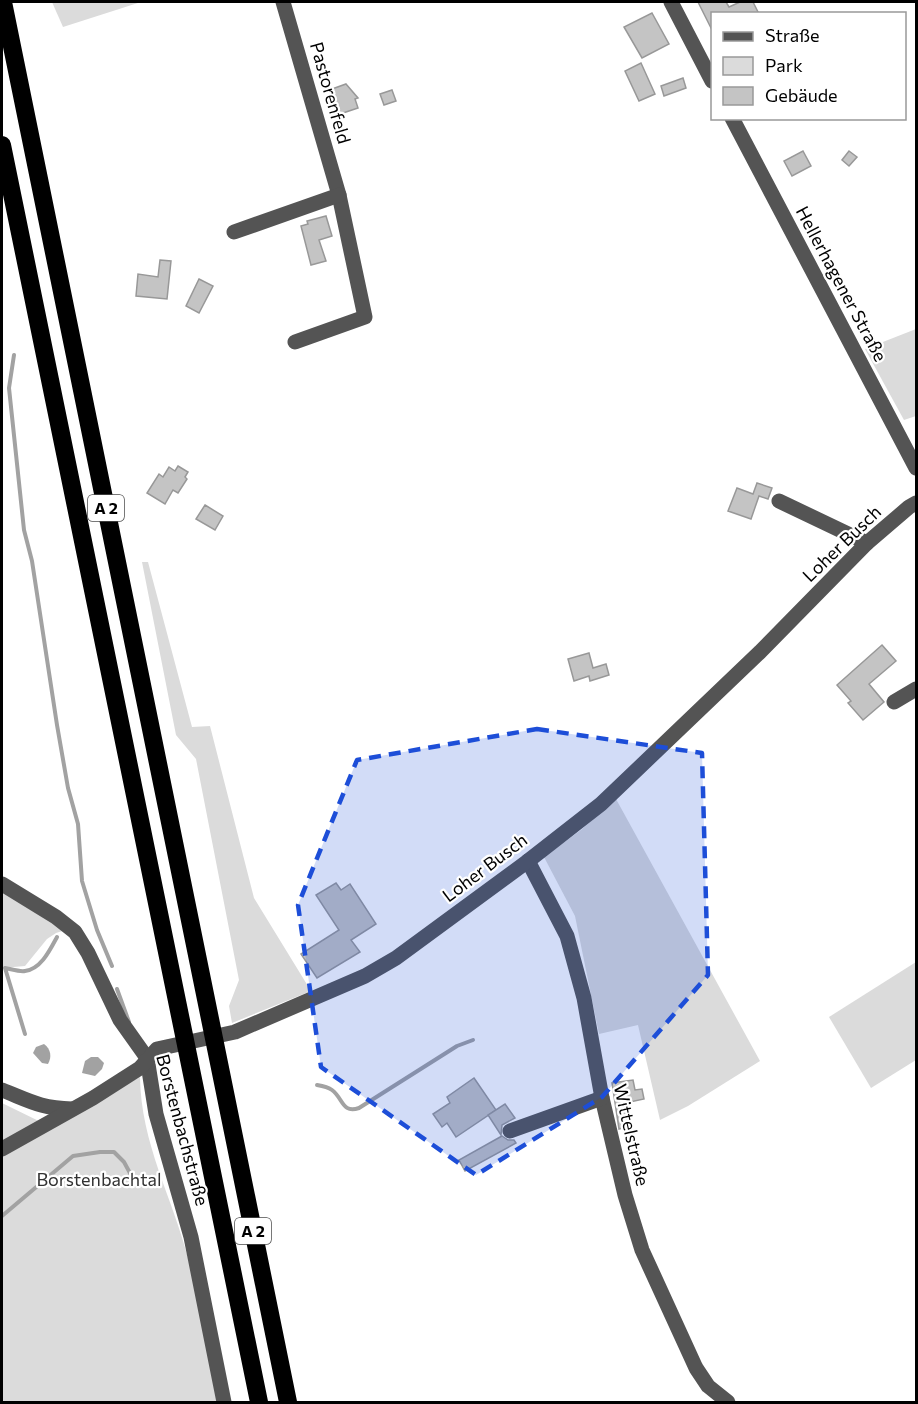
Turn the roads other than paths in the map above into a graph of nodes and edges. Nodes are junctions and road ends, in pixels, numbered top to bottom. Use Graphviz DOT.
graph roads {
  1 [pos="3,2"];
  2 [pos="283,2"];
  3 [pos="670,2"];
  4 [pos="711,79"];
  5 [pos="733,120"];
  6 [pos="2,145"];
  7 [pos="339,195"];
  8 [pos="234,232"];
  9 [pos="295,342"];
  10 [pos="916,468"];
  11 [pos="779,501"];
  12 [pos="916,503"];
  13 [pos="867,543"];
  14 [pos="916,688"];
  15 [pos="894,702"];
  16 [pos="528,861"];
  17 [pos="2,884"];
  18 [pos="147,1058"];
  19 [pos="2,1090"];
  20 [pos="602,1098"];
  21 [pos="75,1108"];
  22 [pos="510,1131"];
  23 [pos="2,1149"];
  24 [pos="224,1402"];
  25 [pos="259,1402"];
  26 [pos="288,1402"];
  27 [pos="728,1402"];
  1 -- 26 [label="highway, A 2"];
  2 -- 7 [label="street, Pastorenfeld"];
  3 -- 4 [label="street"];
  5 -- 10 [label="street, Hellerhagener Straße"];
  6 -- 25 [label="highway, A 2"];
  7 -- 8 [label="street"];
  7 -- 9 [label="street, Pastorenfeld"];
  11 -- 13 [label="street"];
  12 -- 13 [label="street, Loher Busch"];
  13 -- 16 [label="street, Loher Busch"];
  14 -- 15 [label="street"];
  16 -- 18 [label="street, Loher Busch"];
  16 -- 20 [label="street, Wittelstraße"];
  17 -- 18 [label="street, Borstenbachstraße"];
  18 -- 21 [label="street, Loher Busch"];
  18 -- 24 [label="street, Borstenbachstraße"];
  19 -- 21 [label="street"];
  20 -- 22 [label="street"];
  20 -- 27 [label="street, Wittelstraße"];
  21 -- 23 [label="street, Loher Busch"];
}
